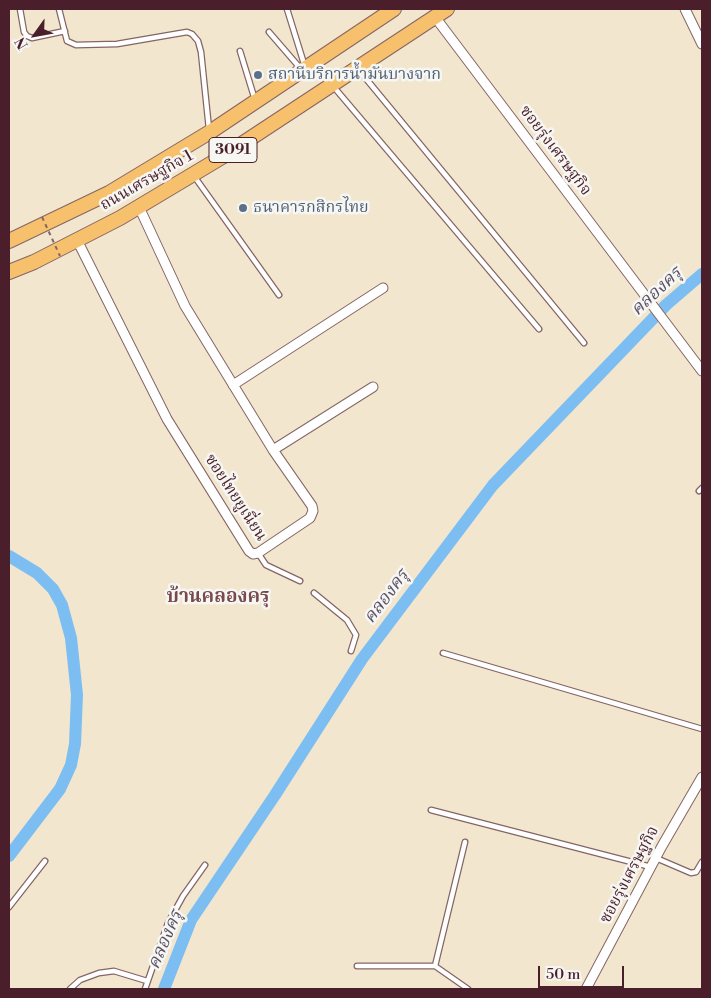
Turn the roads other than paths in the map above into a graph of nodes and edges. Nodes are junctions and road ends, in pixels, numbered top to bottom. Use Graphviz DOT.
graph roads {
  1 [pos="20,9"];
  2 [pos="59,9"];
  3 [pos="287,9"];
  4 [pos="394,9"];
  5 [pos="447,9"];
  6 [pos="685,9"];
  7 [pos="435,17"];
  8 [pos="65,31"];
  9 [pos="269,32"];
  10 [pos="702,44"];
  11 [pos="240,51"];
  12 [pos="357,68"];
  13 [pos="304,69"];
  14 [pos="332,85"];
  15 [pos="256,101"];
  16 [pos="210,132"];
  17 [pos="193,174"];
  18 [pos="138,207"];
  19 [pos="77,240"];
  20 [pos="9,241"];
  21 [pos="9,272"];
  22 [pos="382,288"];
  23 [pos="279,296"];
  24 [pos="539,329"];
  25 [pos="584,343"];
  26 [pos="702,370"];
  27 [pos="233,385"];
  28 [pos="372,387"];
  29 [pos="273,450"];
  30 [pos="258,553"];
  31 [pos="300,581"];
  32 [pos="314,593"];
  33 [pos="351,651"];
  34 [pos="443,653"];
  35 [pos="702,729"];
  36 [pos="702,776"];
  37 [pos="431,810"];
  38 [pos="465,842"];
  39 [pos="656,858"];
  40 [pos="45,861"];
  41 [pos="205,865"];
  42 [pos="702,866"];
  43 [pos="652,867"];
  44 [pos="9,907"];
  45 [pos="357,966"];
  46 [pos="435,966"];
  47 [pos="147,981"];
  48 [pos="70,989"];
  49 [pos="144,989"];
  50 [pos="468,989"];
  51 [pos="586,989"];
  1 -- 8 [label="lane"];
  2 -- 8 [label="lane"];
  3 -- 13 [label="lane"];
  4 -- 13 [label="main road, ถนนเศรษฐกิจ 1 / 3091"];
  5 -- 7 [label="main road, ถนนเศรษฐกิจ 1 / 3091"];
  6 -- 10 [label="street"];
  7 -- 12 [label="main road, ถนนเศรษฐกิจ 1 / 3091"];
  7 -- 26 [label="street, ซอยรุ่งเศรษฐกิจ"];
  8 -- 16 [label="lane"];
  9 -- 13 [label="lane"];
  11 -- 15 [label="lane"];
  12 -- 14 [label="main road, ถนนเศรษฐกิจ 1 / 3091"];
  12 -- 25 [label="lane"];
  13 -- 15 [label="main road, ถนนเศรษฐกิจ 1 / 3091"];
  14 -- 17 [label="main road, ถนนเศรษฐกิจ 1 / 3091"];
  14 -- 24 [label="lane"];
  15 -- 16 [label="main road, ถนนเศรษฐกิจ 1 / 3091"];
  16 -- 20 [label="main road, ถนนเศรษฐกิจ 1 / 3091"];
  17 -- 18 [label="main road, ถนนเศรษฐกิจ 1 / 3091"];
  17 -- 23 [label="lane"];
  18 -- 19 [label="main road, ถนนเศรษฐกิจ 1 / 3091"];
  18 -- 27 [label="street, ซอยไทยยูเนี่ยน"];
  19 -- 21 [label="main road, ถนนเศรษฐกิจ 1 / 3091"];
  19 -- 30 [label="street, ซอยไทยยูเนี่ยน"];
  22 -- 27 [label="street"];
  27 -- 29 [label="street, ซอยไทยยูเนี่ยน"];
  28 -- 29 [label="street"];
  29 -- 30 [label="street, ซอยไทยยูเนี่ยน"];
  30 -- 31 [label="lane"];
  32 -- 33 [label="lane"];
  34 -- 35 [label="lane"];
  36 -- 39 [label="street, ซอยรุ่งเศรษฐกิจ"];
  37 -- 43 [label="lane"];
  38 -- 46 [label="lane"];
  39 -- 42 [label="lane"];
  39 -- 43 [label="street, ซอยรุ่งเศรษฐกิจ"];
  40 -- 44 [label="lane"];
  41 -- 47 [label="lane"];
  43 -- 51 [label="street, ซอยรุ่งเศรษฐกิจ"];
  45 -- 46 [label="lane"];
  46 -- 50 [label="lane"];
  47 -- 48 [label="lane"];
  47 -- 49 [label="lane"];
}
